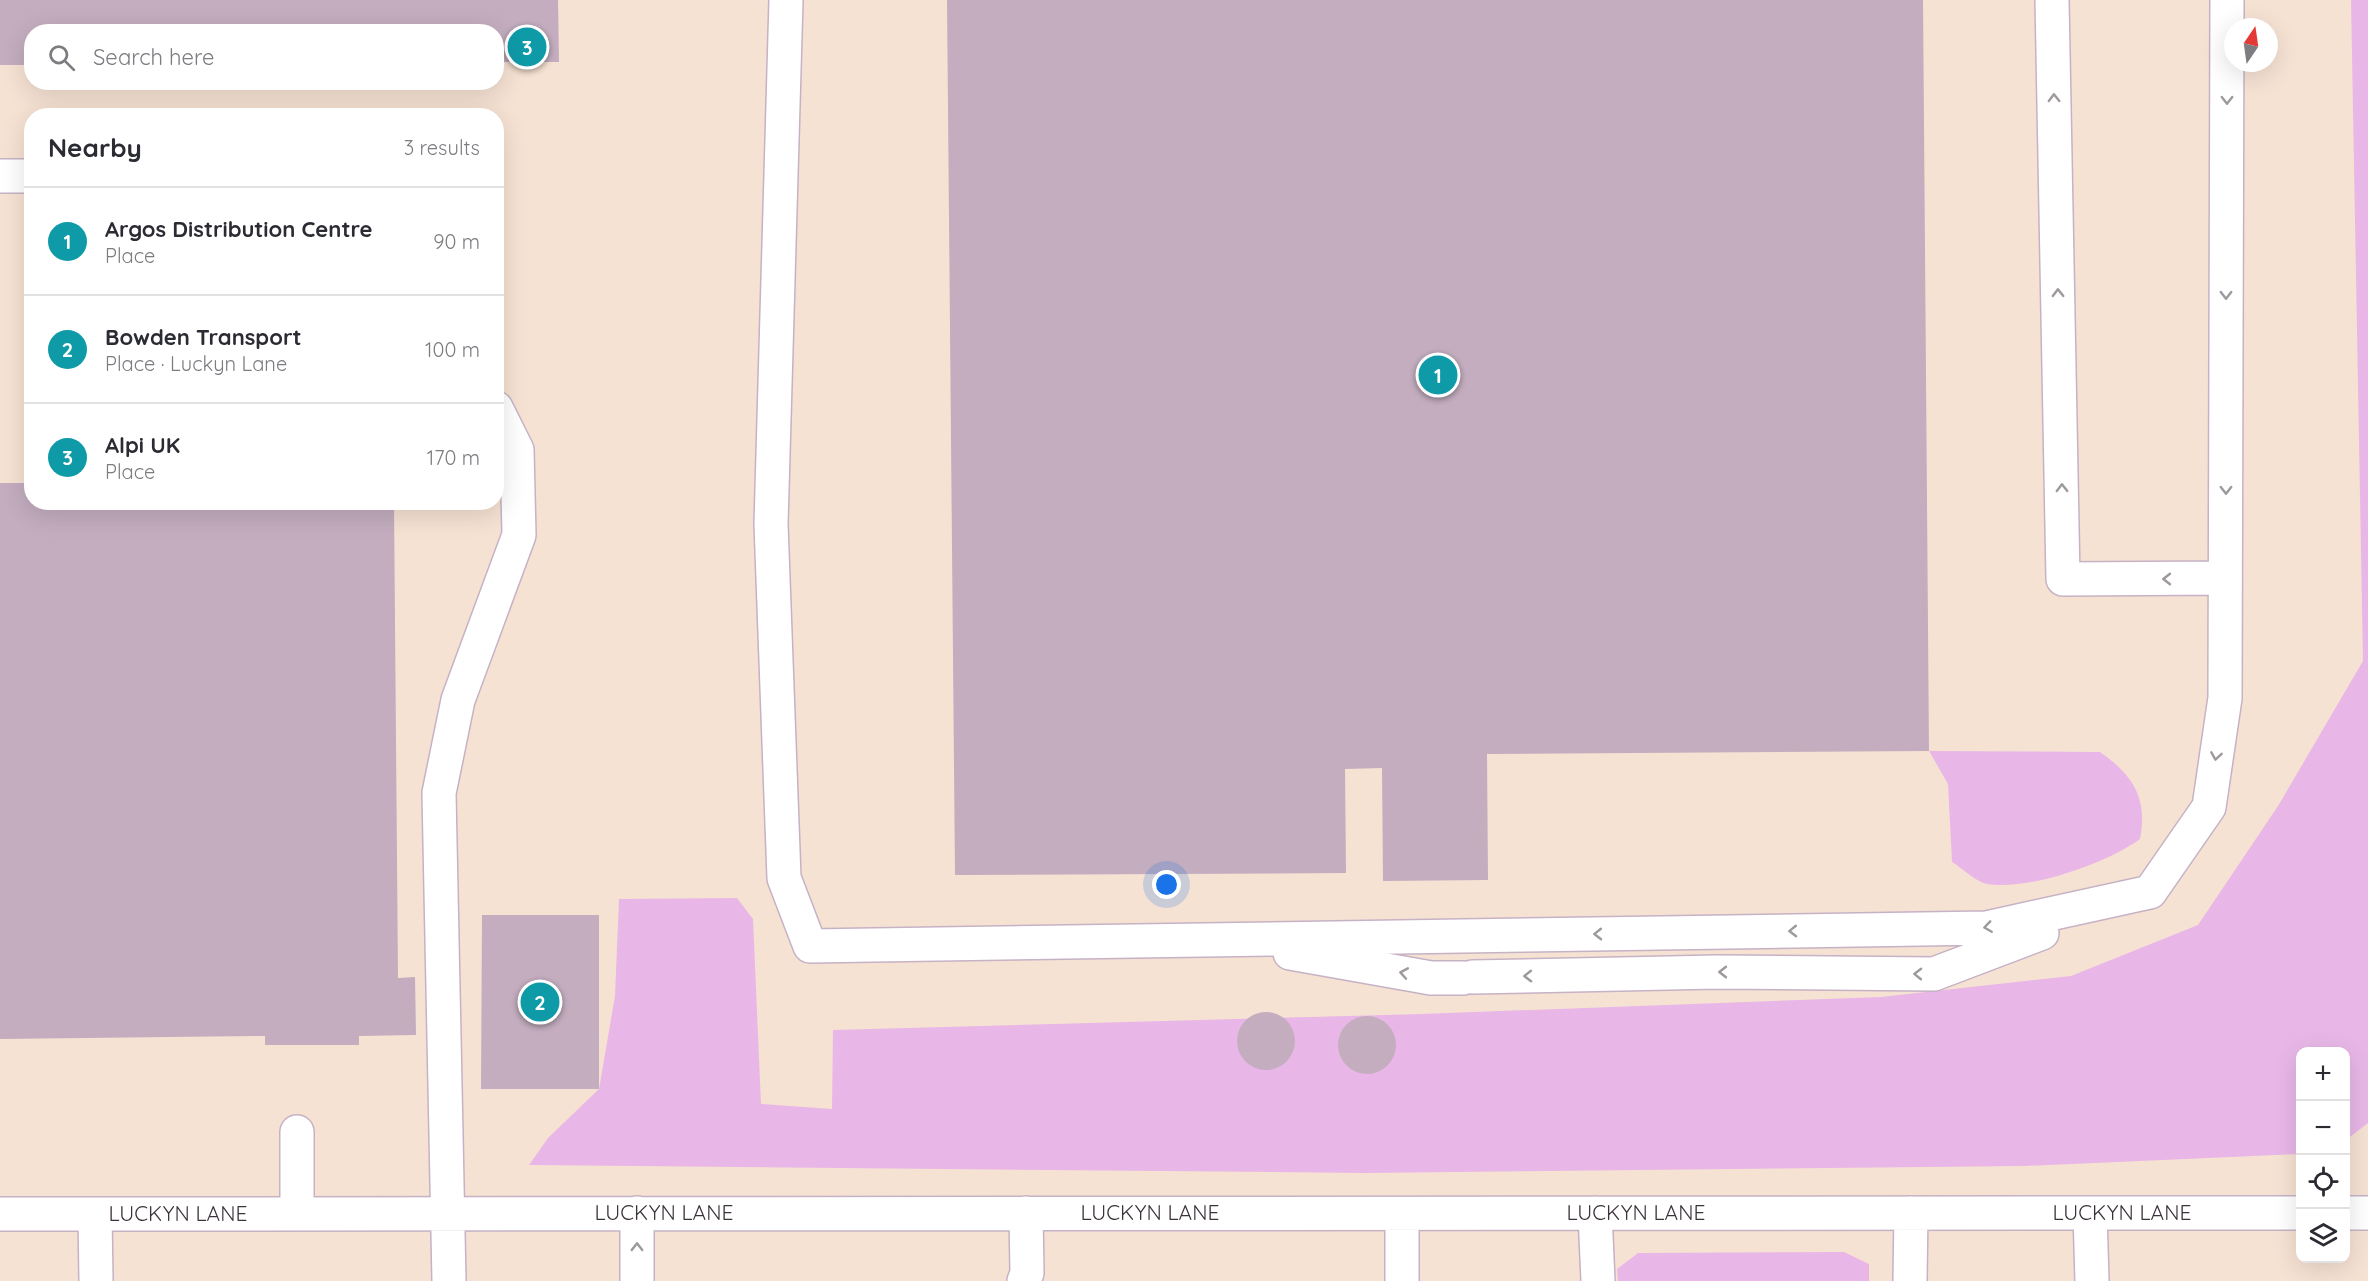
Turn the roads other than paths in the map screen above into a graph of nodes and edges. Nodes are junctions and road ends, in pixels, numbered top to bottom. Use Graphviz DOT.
graph roads {
  1 [pos="786,0"];
  2 [pos="2052,0"];
  3 [pos="2227,0"];
  4 [pos="0,176"];
  5 [pos="24,176"];
  6 [pos="504,424"];
  7 [pos="2225,579"];
  8 [pos="2150,892"];
  9 [pos="1213,939"];
  10 [pos="297,1132"];
  11 [pos="637,1213"];
  12 [pos="1026,1213"];
  13 [pos="1911,1213"];
  14 [pos="2090,1213"];
  15 [pos="2296,1213"];
  16 [pos="2350,1213"];
  17 [pos="2368,1213"];
  18 [pos="0,1214"];
  19 [pos="95,1214"];
  20 [pos="297,1214"];
  21 [pos="449,1214"];
  22 [pos="1402,1214"];
  23 [pos="1595,1214"];
  24 [pos="96,1281"];
  25 [pos="449,1281"];
  26 [pos="637,1281"];
  27 [pos="1024,1281"];
  28 [pos="1402,1281"];
  29 [pos="1598,1281"];
  30 [pos="1910,1281"];
  31 [pos="2092,1281"];
  1 -- 9 [label="street"];
  7 -- 2 [label="street, one-way"];
  3 -- 7 [label="street, one-way"];
  4 -- 5 [label="street"];
  6 -- 21 [label="street"];
  7 -- 8 [label="street, one-way"];
  8 -- 9 [label="street, one-way"];
  8 -- 9 [label="street, one-way"];
  10 -- 20 [label="street"];
  11 -- 12 [label="street, LUCKYN LANE"];
  11 -- 21 [label="street, LUCKYN LANE"];
  26 -- 11 [label="street, one-way"];
  12 -- 22 [label="street, LUCKYN LANE"];
  12 -- 27 [label="street"];
  13 -- 14 [label="street, LUCKYN LANE"];
  13 -- 23 [label="street, LUCKYN LANE"];
  13 -- 30 [label="street"];
  14 -- 15 [label="street, LUCKYN LANE"];
  14 -- 31 [label="street"];
  16 -- 17 [label="street"];
  18 -- 19 [label="street, LUCKYN LANE"];
  19 -- 20 [label="street, LUCKYN LANE"];
  19 -- 24 [label="street"];
  20 -- 21 [label="street, LUCKYN LANE"];
  21 -- 25 [label="street"];
  22 -- 23 [label="street, LUCKYN LANE"];
  22 -- 28 [label="street"];
  23 -- 29 [label="street"];
}
